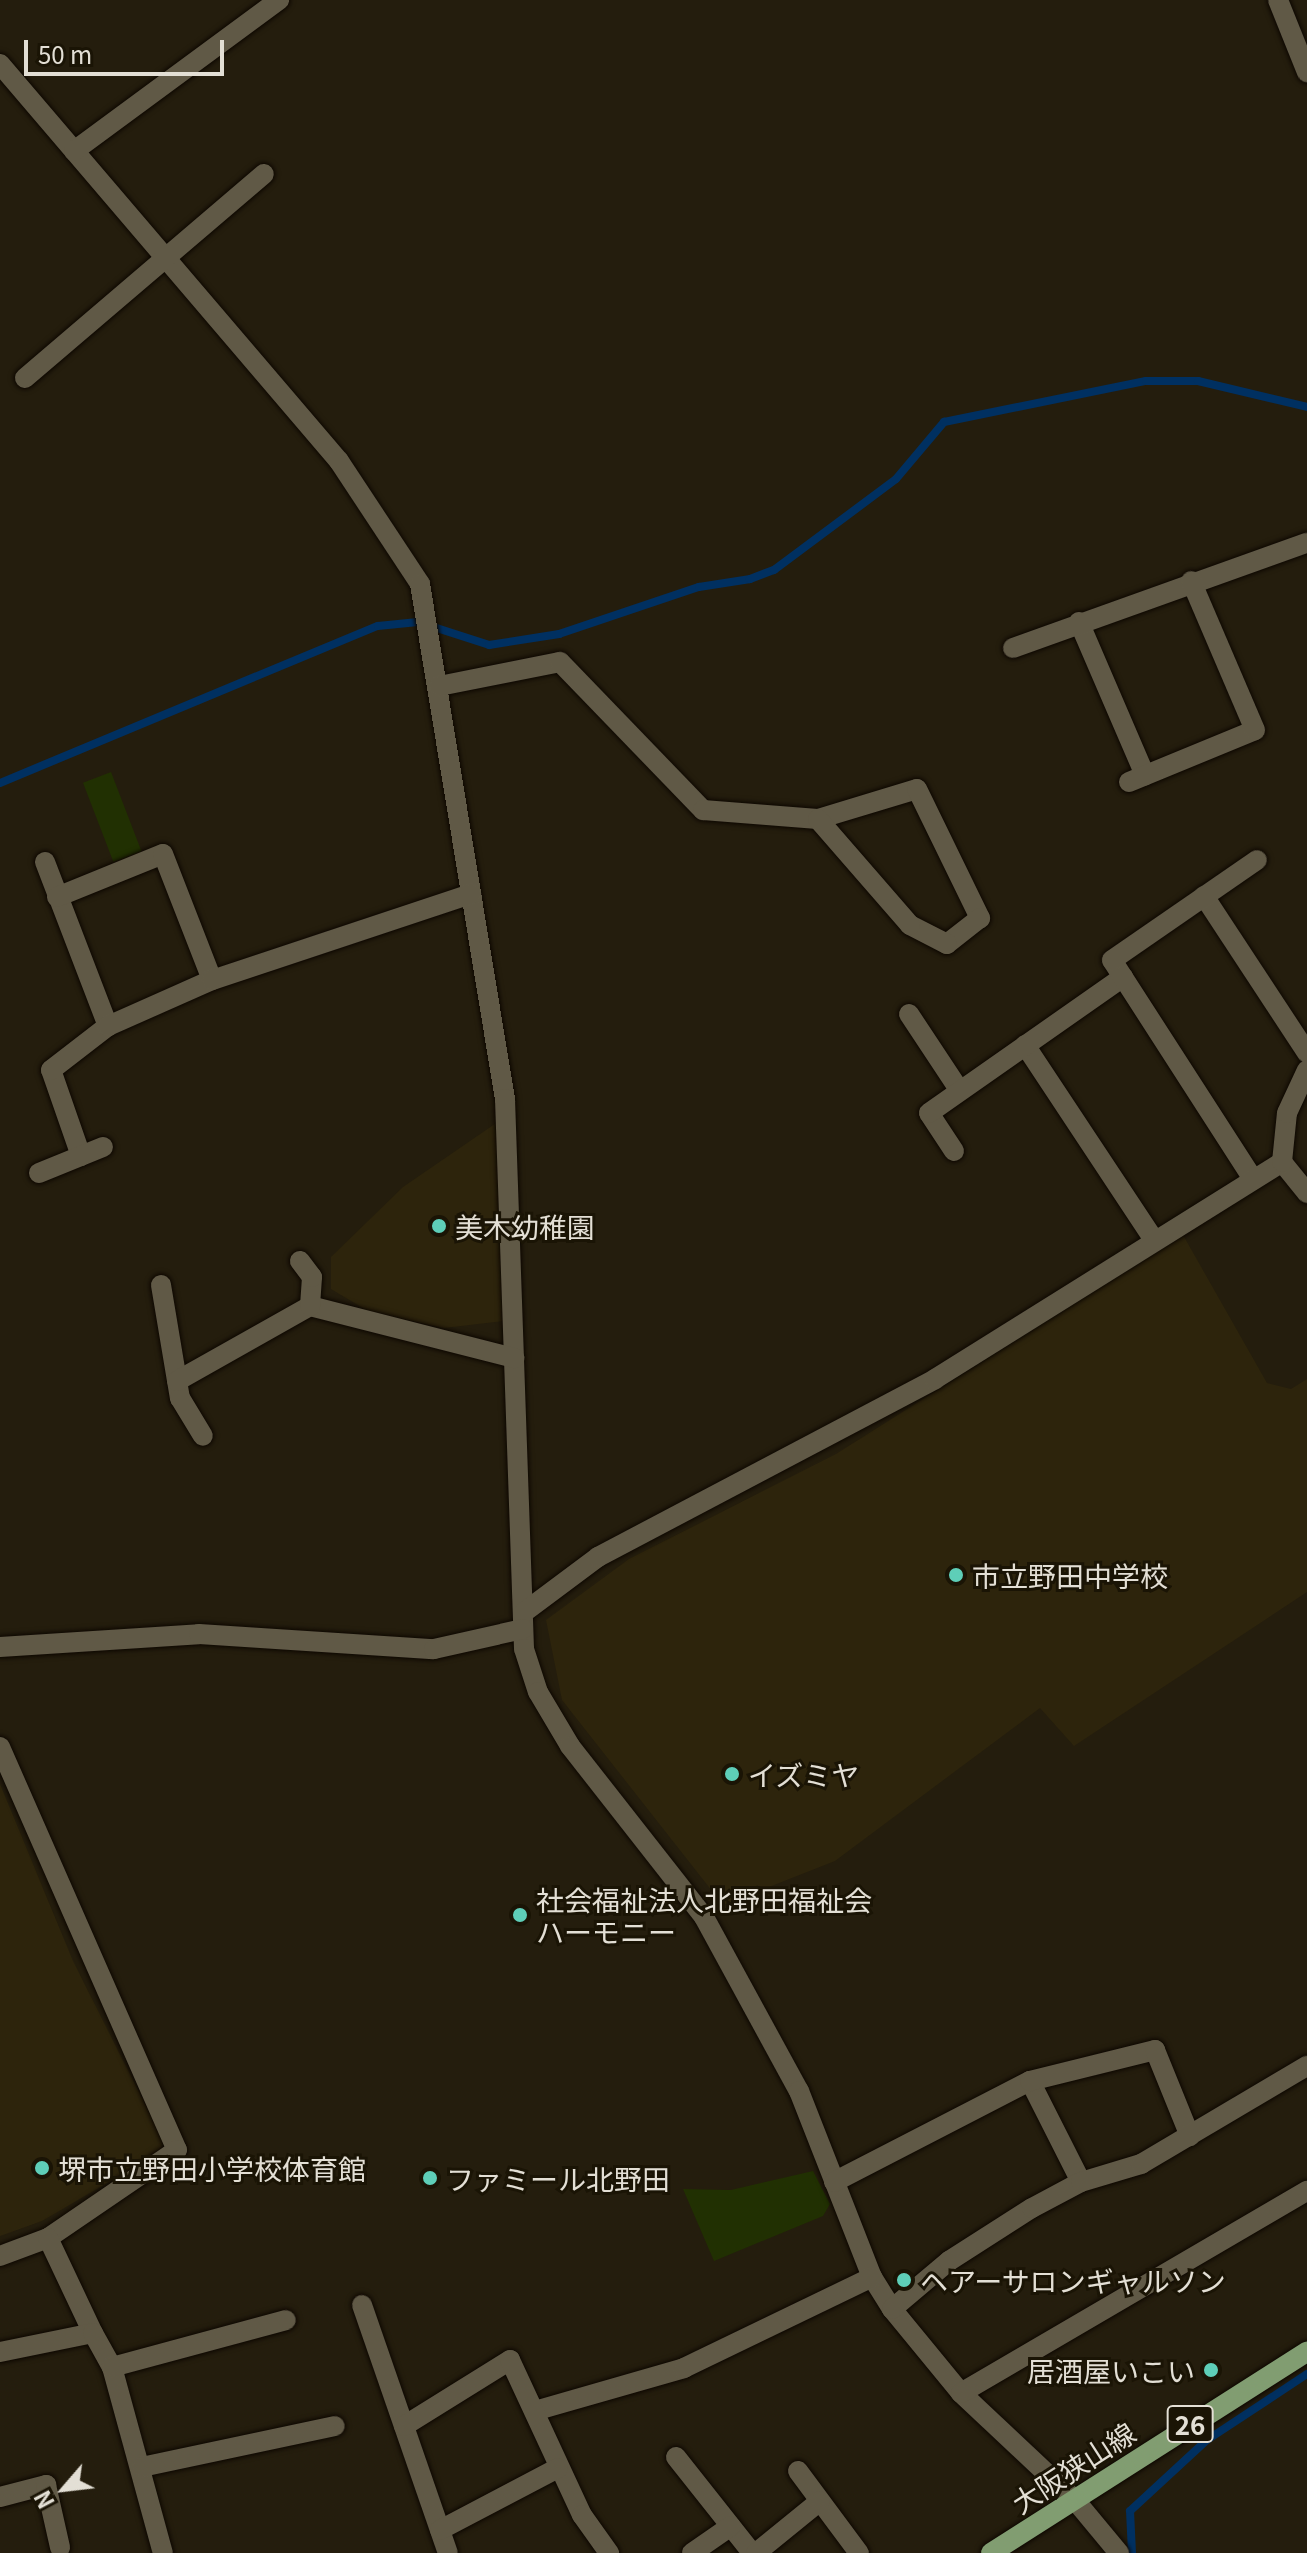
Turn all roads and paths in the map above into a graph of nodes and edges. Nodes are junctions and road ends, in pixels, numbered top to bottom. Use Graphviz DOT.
graph roads {
  1 [pos="279,0"];
  2 [pos="1278,0"];
  3 [pos="0,64"];
  4 [pos="1307,72"];
  5 [pos="74,151"];
  6 [pos="264,174"];
  7 [pos="167,259"];
  8 [pos="25,378"];
  9 [pos="1307,543"];
  10 [pos="1191,581"];
  11 [pos="1079,622"];
  12 [pos="1013,648"];
  13 [pos="439,686"];
  14 [pos="818,819"];
  15 [pos="1257,860"];
  16 [pos="45,862"];
  17 [pos="471,894"];
  18 [pos="1204,896"];
  19 [pos="57,897"];
  20 [pos="1123,977"];
  21 [pos="212,980"];
  22 [pos="909,1014"];
  23 [pos="108,1026"];
  24 [pos="1025,1045"];
  25 [pos="1307,1053"];
  26 [pos="1307,1070"];
  27 [pos="960,1091"];
  28 [pos="103,1147"];
  29 [pos="954,1151"];
  30 [pos="81,1156"];
  31 [pos="1282,1162"];
  32 [pos="39,1173"];
  33 [pos="1253,1179"];
  34 [pos="1307,1193"];
  35 [pos="1154,1240"];
  36 [pos="300,1261"];
  37 [pos="161,1285"];
  38 [pos="310,1306"];
  39 [pos="514,1358"];
  40 [pos="177,1381"];
  41 [pos="203,1436"];
  42 [pos="523,1621"];
  43 [pos="0,1647"];
  44 [pos="0,1747"];
  45 [pos="1307,2066"];
  46 [pos="1030,2081"];
  47 [pos="1190,2136"];
  48 [pos="834,2182"];
  49 [pos="1081,2182"];
  50 [pos="1307,2191"];
  51 [pos="48,2238"];
  52 [pos="0,2256"];
  53 [pos="872,2277"];
  54 [pos="362,2305"];
  55 [pos="892,2309"];
  56 [pos="286,2320"];
  57 [pos="93,2333"];
  58 [pos="0,2352"];
  59 [pos="1307,2352"];
  60 [pos="112,2367"];
  61 [pos="961,2393"];
  62 [pos="538,2410"];
  63 [pos="335,2426"];
  64 [pos="404,2426"];
  65 [pos="676,2457"];
  66 [pos="142,2467"];
  67 [pos="558,2468"];
  68 [pos="798,2471"];
  69 [pos="0,2497"];
  70 [pos="1075,2500"];
  71 [pos="820,2501"];
  72 [pos="731,2526"];
  73 [pos="440,2530"];
  74 [pos="60,2547"];
  75 [pos="163,2553"];
  76 [pos="448,2553"];
  77 [pos="609,2553"];
  78 [pos="692,2553"];
  79 [pos="754,2553"];
  80 [pos="859,2553"];
  81 [pos="991,2553"];
  82 [pos="1119,2553"];
  1 -- 5 [label="street"];
  2 -- 4 [label="street"];
  3 -- 5 [label="street"];
  5 -- 7 [label="street"];
  6 -- 7 [label="street"];
  7 -- 8 [label="street"];
  7 -- 13 [label="street"];
  9 -- 10 [label="street"];
  10 -- 11 [label="street"];
  10 -- 11 [label="street"];
  11 -- 12 [label="street"];
  13 -- 14 [label="street"];
  13 -- 17 [label="street"];
  14 -- 14 [label="street"];
  15 -- 18 [label="street"];
  16 -- 19 [label="street"];
  17 -- 21 [label="street"];
  17 -- 39 [label="street"];
  18 -- 20 [label="street"];
  18 -- 25 [label="street"];
  19 -- 21 [label="street"];
  19 -- 23 [label="street"];
  20 -- 24 [label="street"];
  20 -- 33 [label="street"];
  21 -- 23 [label="street"];
  22 -- 27 [label="street"];
  23 -- 30 [label="street"];
  24 -- 27 [label="street"];
  24 -- 35 [label="street"];
  26 -- 31 [label="street"];
  27 -- 29 [label="street"];
  28 -- 30 [label="street"];
  30 -- 32 [label="street"];
  31 -- 33 [label="street"];
  31 -- 34 [label="street"];
  33 -- 35 [label="street"];
  35 -- 42 [label="street"];
  36 -- 38 [label="street"];
  37 -- 40 [label="street"];
  38 -- 39 [label="street"];
  38 -- 40 [label="street"];
  39 -- 42 [label="street"];
  40 -- 41 [label="street"];
  42 -- 43 [label="street"];
  42 -- 48 [label="street"];
  44 -- 51 [label="street"];
  45 -- 47 [label="street"];
  46 -- 47 [label="street"];
  46 -- 48 [label="street"];
  46 -- 49 [label="street"];
  47 -- 49 [label="street"];
  48 -- 53 [label="street"];
  49 -- 55 [label="street"];
  50 -- 61 [label="street"];
  51 -- 52 [label="street"];
  51 -- 57 [label="street"];
  53 -- 55 [label="street"];
  53 -- 62 [label="street"];
  54 -- 64 [label="street"];
  55 -- 61 [label="street"];
  56 -- 60 [label="street"];
  57 -- 58 [label="street"];
  57 -- 60 [label="street"];
  59 -- 70 [label="main road, 大阪狭山線 / 26"];
  60 -- 66 [label="street"];
  61 -- 70 [label="street"];
  62 -- 64 [label="street"];
  62 -- 67 [label="street"];
  63 -- 66 [label="street"];
  64 -- 73 [label="street"];
  65 -- 72 [label="street"];
  66 -- 75 [label="street"];
  67 -- 73 [label="street"];
  67 -- 77 [label="street"];
  68 -- 71 [label="street"];
  69 -- 74 [label="street"];
  70 -- 81 [label="main road, 大阪狭山線 / 26"];
  70 -- 82 [label="street"];
  71 -- 79 [label="street"];
  71 -- 80 [label="street"];
  72 -- 78 [label="street"];
  72 -- 79 [label="street"];
  73 -- 76 [label="street"];
}
